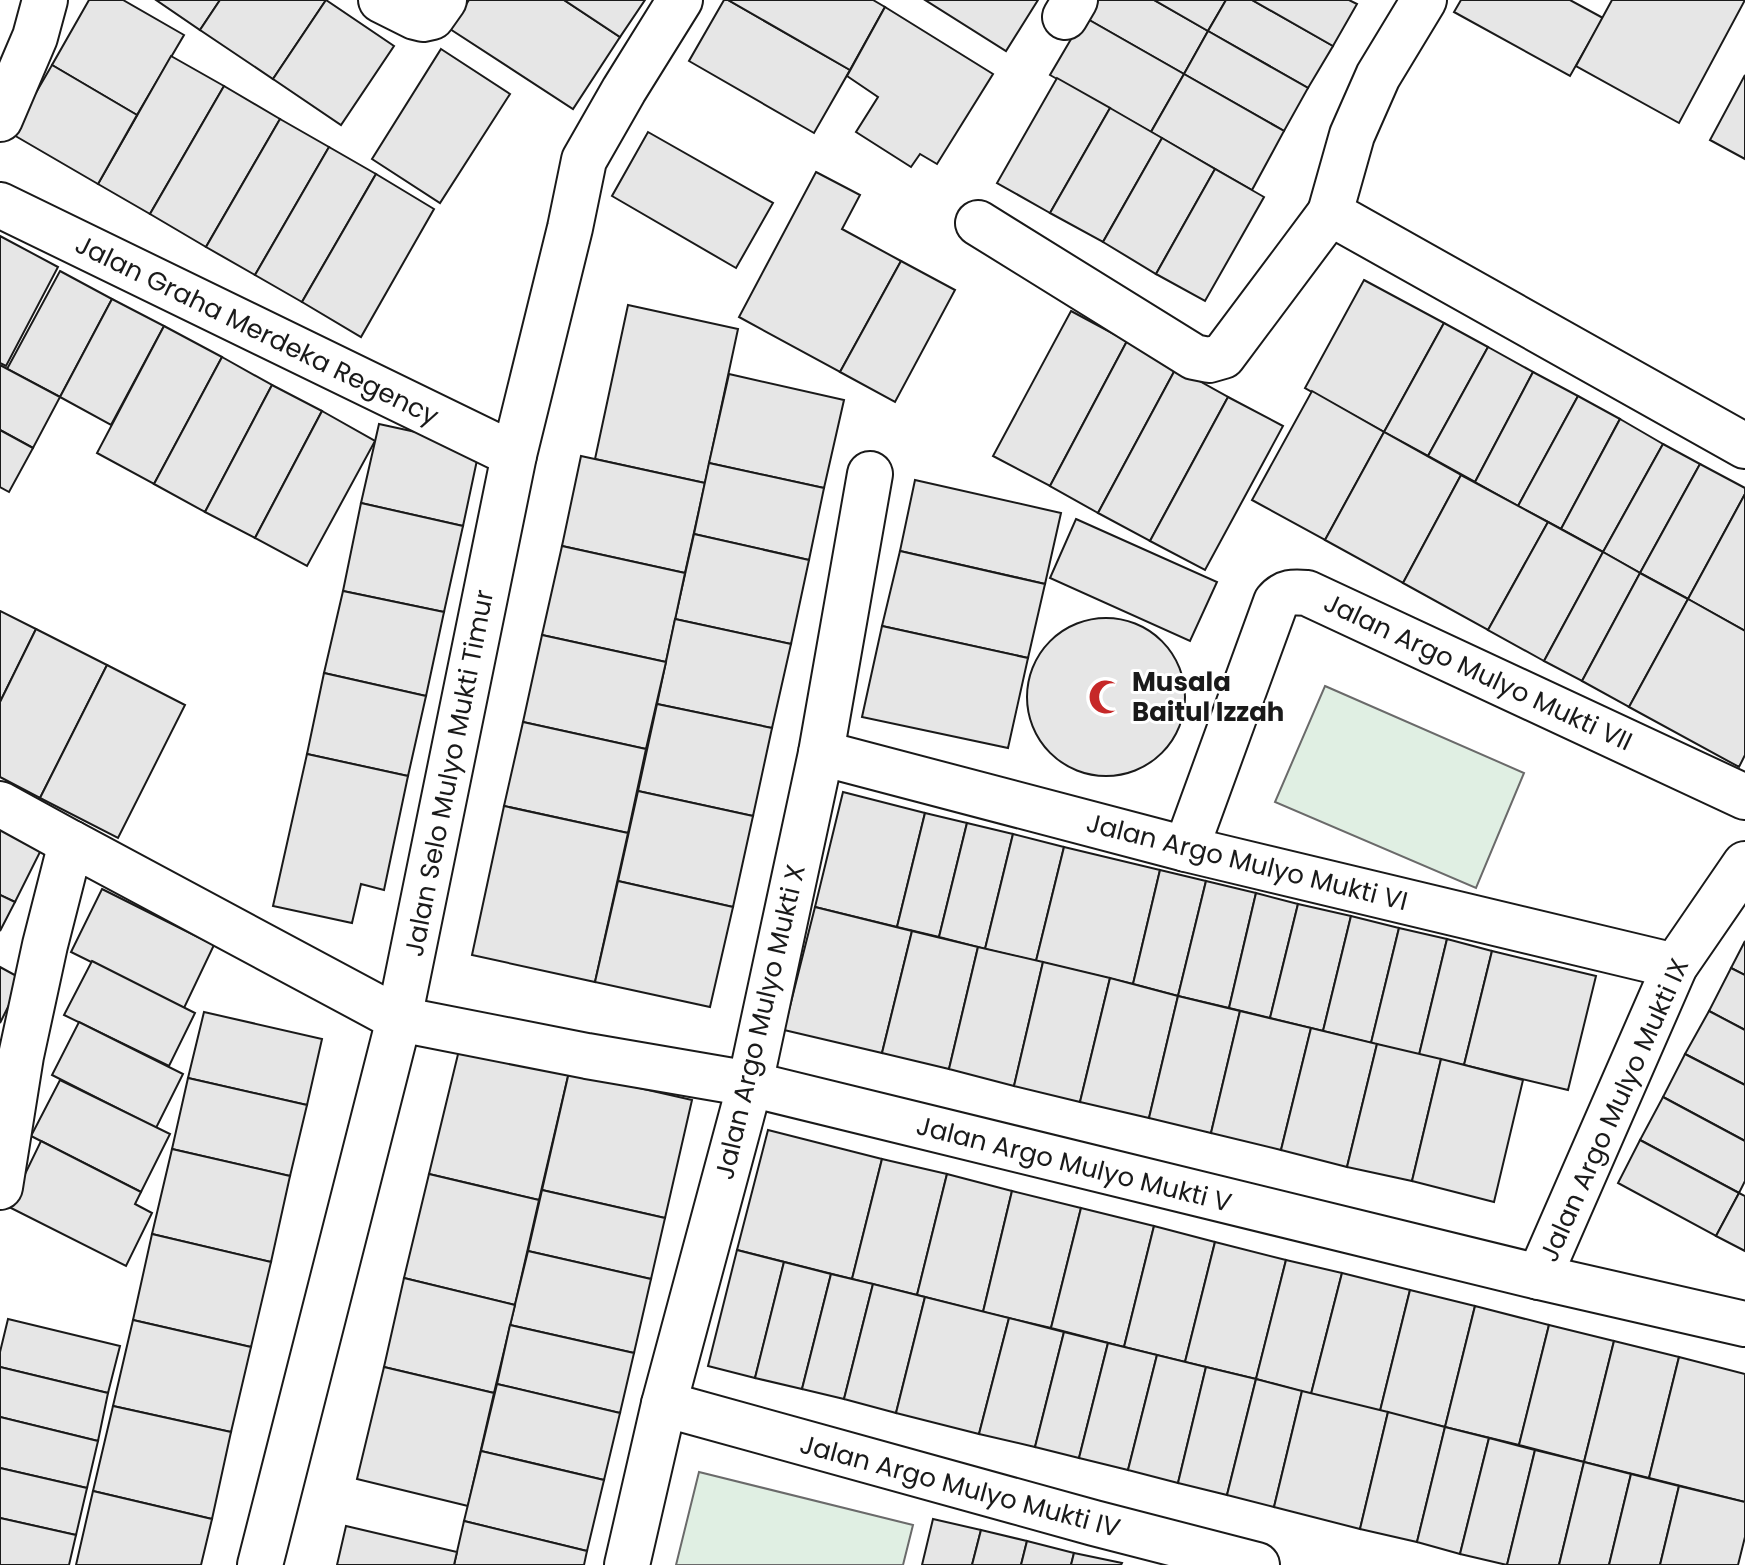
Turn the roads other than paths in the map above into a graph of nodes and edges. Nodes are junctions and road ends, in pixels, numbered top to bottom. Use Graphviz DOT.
graph roads {
  1 [pos="45,0"];
  2 [pos="381,0"];
  3 [pos="444,0"];
  4 [pos="680,0"];
  5 [pos="1424,0"];
  6 [pos="0,119"];
  7 [pos="0,205"];
  8 [pos="1330,213"];
  9 [pos="978,223"];
  10 [pos="1745,446"];
  11 [pos="514,455"];
  12 [pos="870,474"];
  13 [pos="821,753"];
  14 [pos="1745,797"];
  15 [pos="0,804"];
  16 [pos="71,843"];
  17 [pos="1186,849"];
  18 [pos="1745,864"];
  19 [pos="1675,966"];
  20 [pos="399,1019"];
  21 [pos="10,1050"];
  22 [pos="750,1084"];
  23 [pos="0,1187"];
  24 [pos="1539,1277"];
  25 [pos="1745,1324"];
  26 [pos="664,1404"];
  27 [pos="260,1565"];
  28 [pos="627,1565"];
  29 [pos="1257,1565"];
  1 -- 6 [label="street"];
  2 -- 3 [label="street"];
  4 -- 11 [label="street, Jalan Selo Mulyo Mukti Timur"];
  5 -- 8 [label="street"];
  7 -- 11 [label="street, Jalan Graha Merdeka Regency"];
  8 -- 9 [label="street"];
  8 -- 10 [label="street"];
  11 -- 20 [label="street, Jalan Selo Mulyo Mukti Timur"];
  12 -- 13 [label="street, Jalan Argo Mulyo Mukti X"];
  13 -- 17 [label="street, Jalan Argo Mulyo Mukti VI"];
  13 -- 22 [label="street, Jalan Argo Mulyo Mukti X"];
  14 -- 17 [label="street, Jalan Argo Mulyo Mukti VII"];
  15 -- 16 [label="street, Jalan Argo Mulyo Mukti V"];
  16 -- 20 [label="street, Jalan Argo Mulyo Mukti V"];
  16 -- 21 [label="street"];
  17 -- 19 [label="street, Jalan Argo Mulyo Mukti VI"];
  18 -- 19 [label="street, Jalan Argo Mulyo Mukti IX"];
  19 -- 24 [label="street, Jalan Argo Mulyo Mukti IX"];
  20 -- 22 [label="street, Jalan Argo Mulyo Mukti V"];
  20 -- 27 [label="street, Jalan Selo Mulyo Mukti Timur"];
  21 -- 23 [label="street"];
  22 -- 24 [label="street, Jalan Argo Mulyo Mukti V"];
  22 -- 26 [label="street, Jalan Argo Mulyo Mukti X"];
  24 -- 25 [label="street, Jalan Argo Mulyo Mukti V"];
  26 -- 28 [label="street, Jalan Argo Mulyo Mukti X"];
  26 -- 29 [label="street, Jalan Argo Mulyo Mukti IV"];
}
